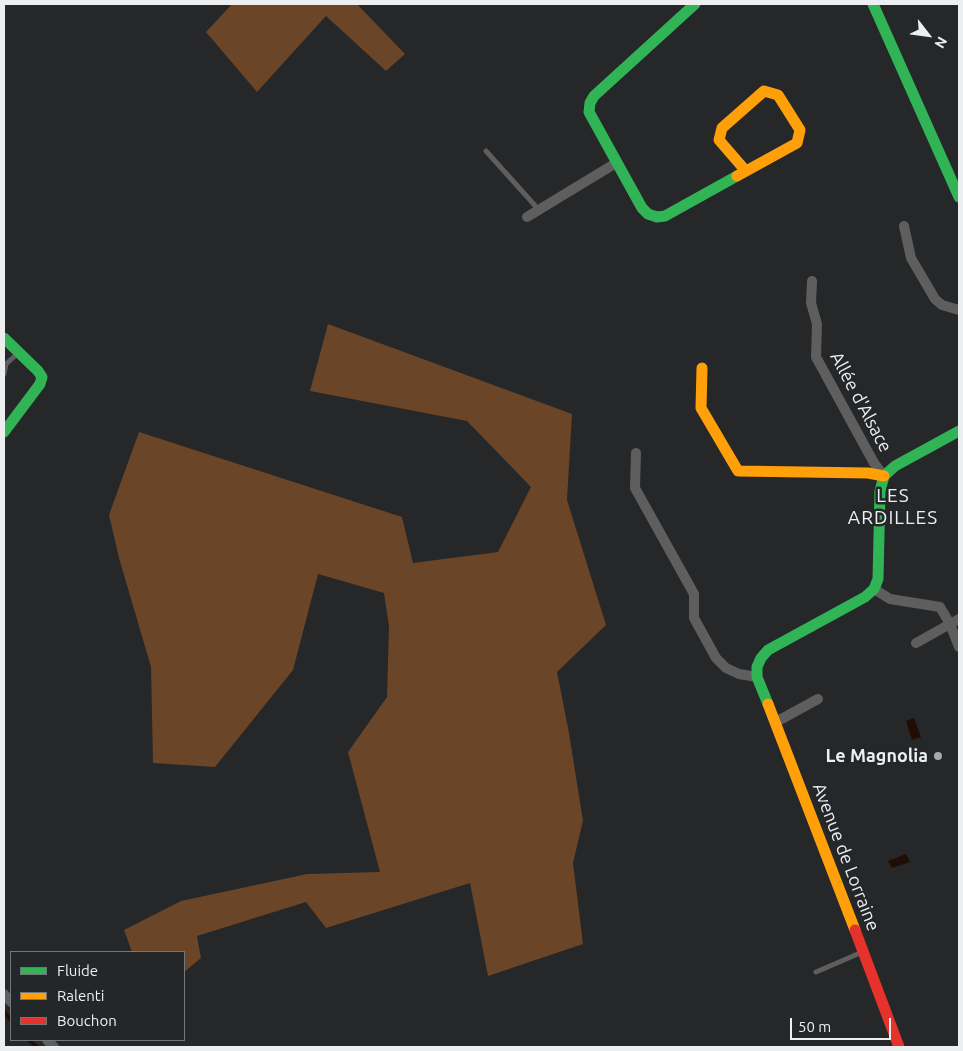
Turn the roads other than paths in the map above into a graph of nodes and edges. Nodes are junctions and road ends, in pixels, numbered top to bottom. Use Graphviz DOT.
graph roads {
  1 [pos="695,4"];
  2 [pos="873,4"];
  3 [pos="486,152"];
  4 [pos="616,163"];
  5 [pos="745,170"];
  6 [pos="959,197"];
  7 [pos="538,210"];
  8 [pos="527,217"];
  9 [pos="904,226"];
  10 [pos="812,281"];
  11 [pos="959,310"];
  12 [pos="4,338"];
  13 [pos="19,352"];
  14 [pos="702,368"];
  15 [pos="4,374"];
  16 [pos="959,431"];
  17 [pos="4,432"];
  18 [pos="636,453"];
  19 [pos="884,476"];
  20 [pos="874,589"];
  21 [pos="955,621"];
  22 [pos="916,643"];
  23 [pos="959,647"];
  24 [pos="756,677"];
  25 [pos="818,698"];
  26 [pos="776,722"];
  27 [pos="863,952"];
  28 [pos="816,972"];
  29 [pos="899,1047"];
  1 -- 4 [label="street"];
  2 -- 6 [label="street"];
  3 -- 7 [label="lane"];
  4 -- 5 [label="street"];
  4 -- 7 [label="street"];
  5 -- 5 [label="street"];
  7 -- 8 [label="street"];
  9 -- 11 [label="street"];
  10 -- 19 [label="street, Allée d'Alsace"];
  12 -- 13 [label="street"];
  13 -- 15 [label="lane"];
  13 -- 17 [label="street"];
  14 -- 19 [label="street"];
  16 -- 19 [label="street"];
  18 -- 24 [label="street"];
  19 -- 20 [label="street"];
  20 -- 21 [label="street"];
  20 -- 24 [label="street"];
  21 -- 22 [label="street"];
  21 -- 23 [label="street"];
  24 -- 26 [label="street, Avenue de Lorraine"];
  25 -- 26 [label="street"];
  26 -- 27 [label="street, Avenue de Lorraine"];
  27 -- 28 [label="lane"];
  27 -- 29 [label="street, Avenue de Lorraine"];
}
